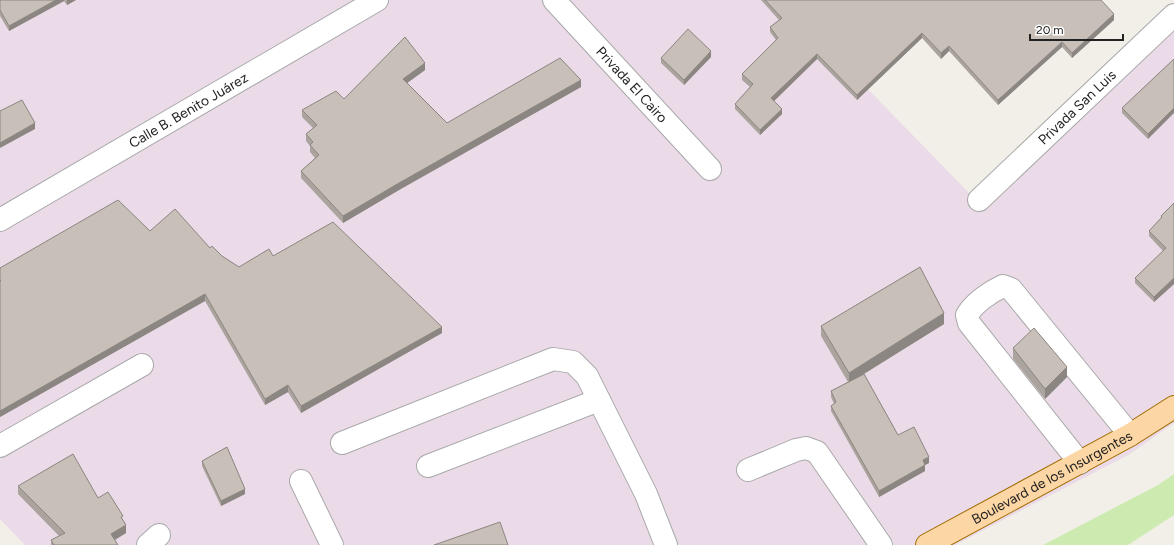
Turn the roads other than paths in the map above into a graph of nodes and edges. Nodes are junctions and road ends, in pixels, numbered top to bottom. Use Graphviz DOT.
graph roads {
  1 [pos="377,0"];
  2 [pos="554,0"];
  3 [pos="1174,15"];
  4 [pos="710,169"];
  5 [pos="979,200"];
  6 [pos="0,220"];
  7 [pos="142,365"];
  8 [pos="599,400"];
  9 [pos="1174,407"];
  10 [pos="1130,435"];
  11 [pos="342,443"];
  12 [pos="0,446"];
  13 [pos="1080,463"];
  14 [pos="428,466"];
  15 [pos="748,470"];
  16 [pos="301,481"];
  17 [pos="332,545"];
  18 [pos="666,545"];
  19 [pos="881,545"];
  20 [pos="927,545"];
  1 -- 6 [label="street, Calle B. Benito Juárez"];
  2 -- 4 [label="street, Privada El Cairo"];
  3 -- 5 [label="street, Privada San Luis"];
  7 -- 12 [label="street"];
  8 -- 11 [label="street"];
  8 -- 14 [label="street"];
  8 -- 18 [label="street"];
  9 -- 10 [label="main road, Boulevard de los Insurgentes"];
  10 -- 13 [label="main road, Boulevard de los Insurgentes"];
  10 -- 13 [label="street"];
  13 -- 20 [label="main road, Boulevard de los Insurgentes"];
  15 -- 19 [label="street"];
  16 -- 17 [label="street"];
}
